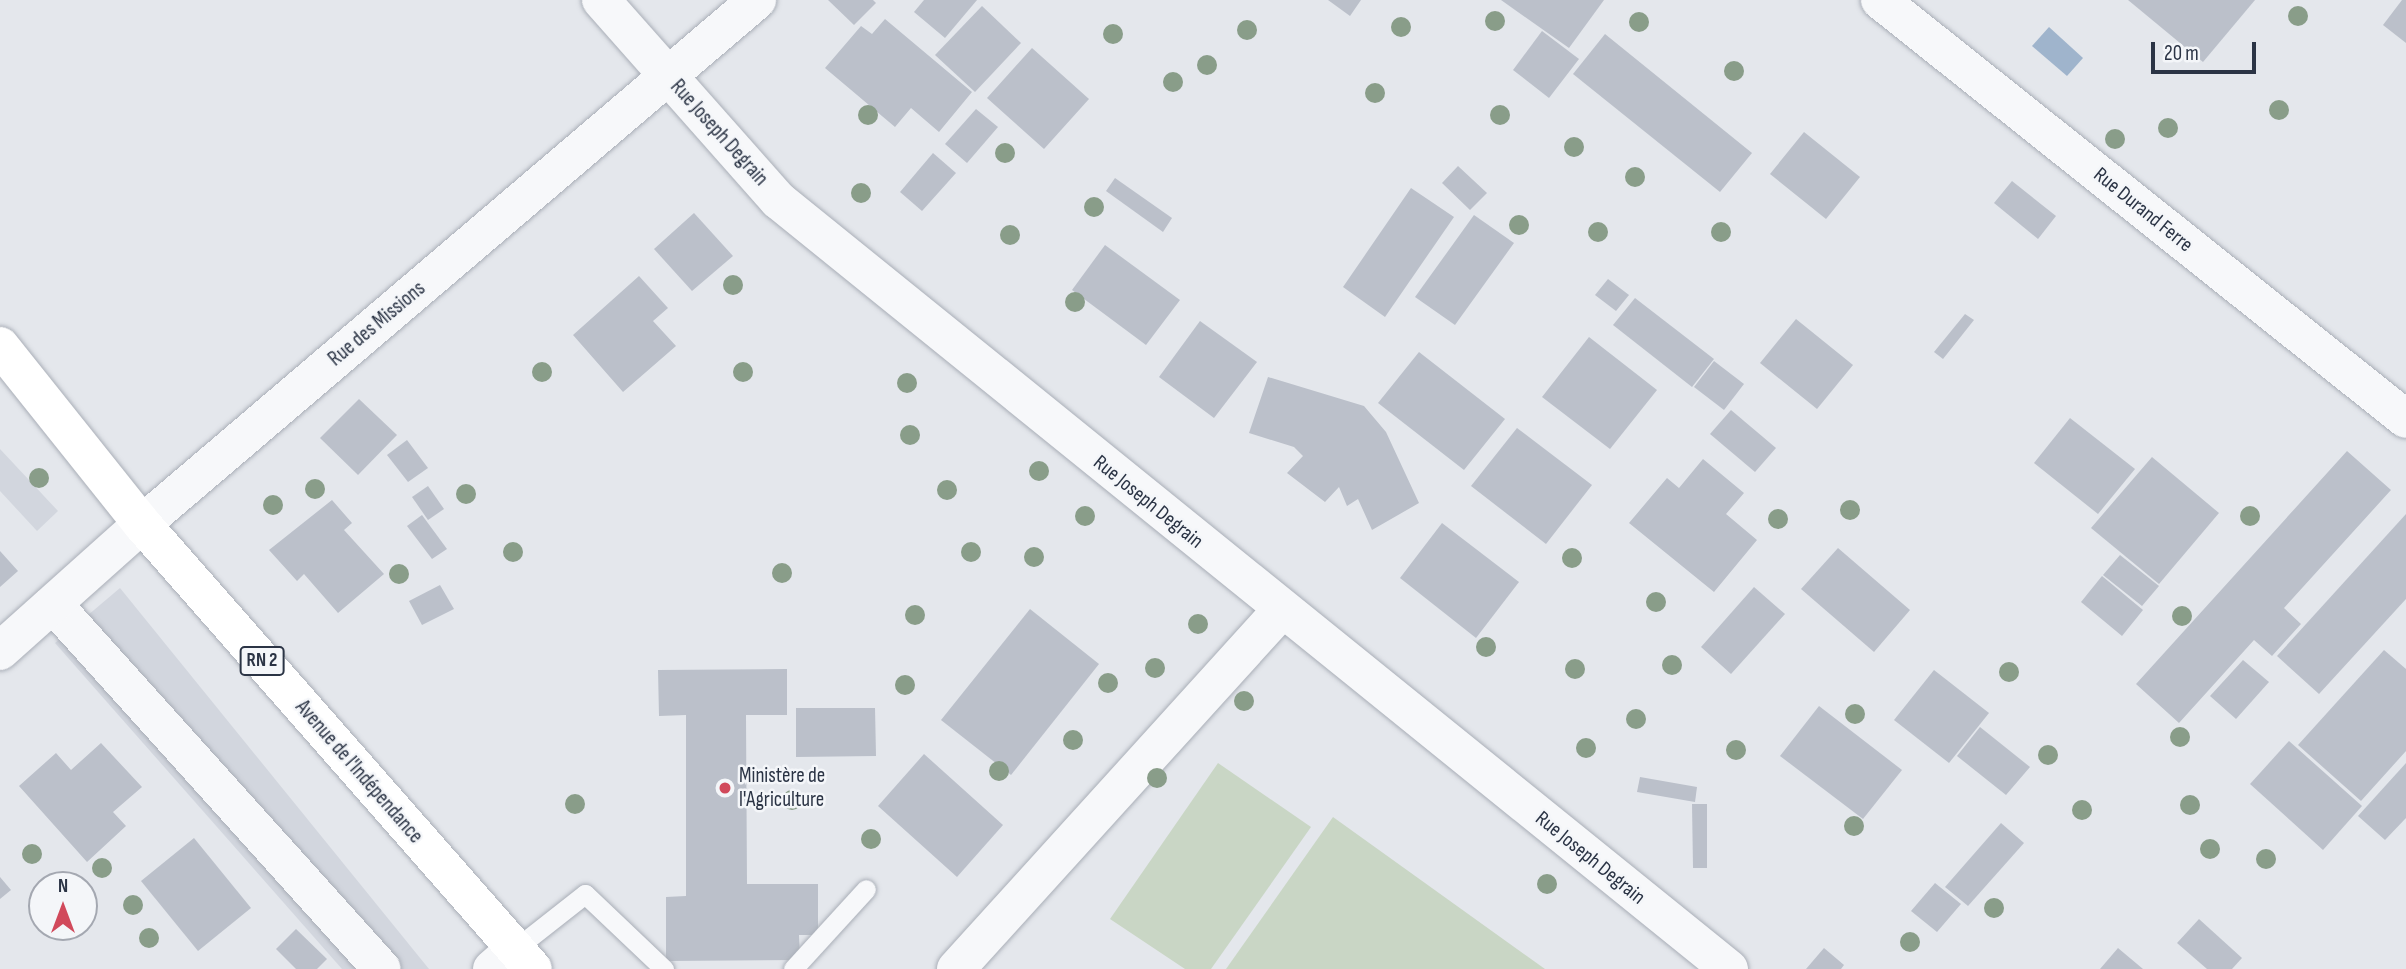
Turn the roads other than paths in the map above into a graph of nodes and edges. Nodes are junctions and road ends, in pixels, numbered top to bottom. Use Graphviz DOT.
graph roads {
  1 [pos="601,0"];
  2 [pos="757,0"];
  3 [pos="1880,0"];
  4 [pos="668,76"];
  5 [pos="0,346"];
  6 [pos="2406,419"];
  7 [pos="142,524"];
  8 [pos="53,604"];
  9 [pos="1281,610"];
  10 [pos="0,651"];
  11 [pos="866,889"];
  12 [pos="513,962"];
  13 [pos="382,969"];
  14 [pos="664,969"];
  15 [pos="793,969"];
  16 [pos="956,969"];
  17 [pos="1729,969"];
  1 -- 4 [label="street, Rue Joseph Degrain"];
  2 -- 4 [label="street, Rue des Missions"];
  3 -- 6 [label="street, Rue Durand Ferre"];
  4 -- 7 [label="street, Rue des Missions"];
  4 -- 9 [label="street, Rue Joseph Degrain"];
  5 -- 7 [label="main road, Avenue de l'Indépendance / RN 2"];
  7 -- 8 [label="street, Rue des Missions"];
  7 -- 12 [label="main road, Avenue de l'Indépendance / RN 2"];
  8 -- 10 [label="street, Rue des Missions"];
  8 -- 13 [label="street"];
  9 -- 16 [label="street"];
  9 -- 17 [label="street, Rue Joseph Degrain"];
  11 -- 15 [label="lane"];
  12 -- 14 [label="lane"];
}
